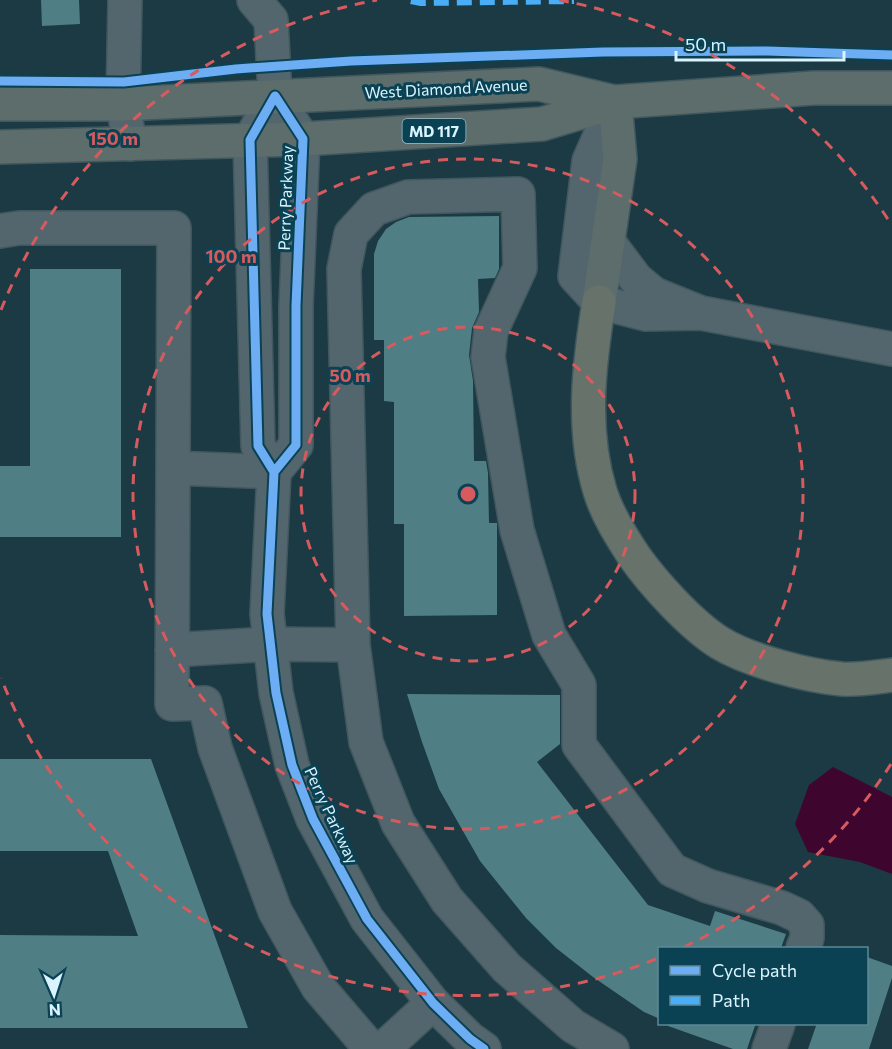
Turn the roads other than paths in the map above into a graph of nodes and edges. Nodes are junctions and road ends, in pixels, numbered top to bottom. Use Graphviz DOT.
graph roads {
  1 [pos="125,0"];
  2 [pos="255,1"];
  3 [pos="892,88"];
  4 [pos="275,96"];
  5 [pos="615,102"];
  6 [pos="0,104"];
  7 [pos="123,104"];
  8 [pos="303,139"];
  9 [pos="250,140"];
  10 [pos="130,144"];
  11 [pos="0,147"];
  12 [pos="0,231"];
  13 [pos="609,243"];
  14 [pos="599,302"];
  15 [pos="701,313"];
  16 [pos="891,342"];
  17 [pos="174,468"];
  18 [pos="274,472"];
  19 [pos="270,644"];
  20 [pos="353,645"];
  21 [pos="172,650"];
  22 [pos="892,675"];
  23 [pos="803,947"];
  24 [pos="433,1002"];
  25 [pos="777,1025"];
  26 [pos="370,1049"];
  27 [pos="383,1049"];
  28 [pos="484,1049"];
  29 [pos="612,1049"];
  30 [pos="769,1049"];
  1 -- 7 [label="street"];
  2 -- 4 [label="street"];
  3 -- 5 [label="main road, West Diamond Avenue / MD 117"];
  4 -- 5 [label="main road, West Diamond Avenue / MD 117"];
  4 -- 7 [label="main road, West Diamond Avenue / MD 117"];
  4 -- 8 [label="street, Perry Parkway"];
  4 -- 9 [label="street"];
  5 -- 8 [label="main road, West Diamond Avenue / MD 117"];
  5 -- 13 [label="main road"];
  5 -- 14 [label="street"];
  6 -- 7 [label="main road, West Diamond Avenue / MD 117"];
  7 -- 10 [label="street"];
  8 -- 9 [label="main road, West Diamond Avenue / MD 117"];
  8 -- 18 [label="street, Perry Parkway"];
  9 -- 10 [label="main road, West Diamond Avenue / MD 117"];
  9 -- 18 [label="street, Perry Parkway"];
  10 -- 11 [label="main road, West Diamond Avenue / MD 117"];
  12 -- 17 [label="street"];
  13 -- 14 [label="main road"];
  13 -- 15 [label="street"];
  14 -- 15 [label="street"];
  14 -- 22 [label="highway"];
  15 -- 16 [label="street"];
  17 -- 18 [label="street"];
  17 -- 21 [label="street"];
  18 -- 19 [label="street, Perry Parkway"];
  19 -- 20 [label="street"];
  19 -- 21 [label="street"];
  19 -- 24 [label="street, Perry Parkway"];
  20 -- 23 [label="street"];
  20 -- 29 [label="street"];
  21 -- 26 [label="street"];
  24 -- 27 [label="street"];
  24 -- 28 [label="street, Perry Parkway"];
  25 -- 30 [label="street"];
}
